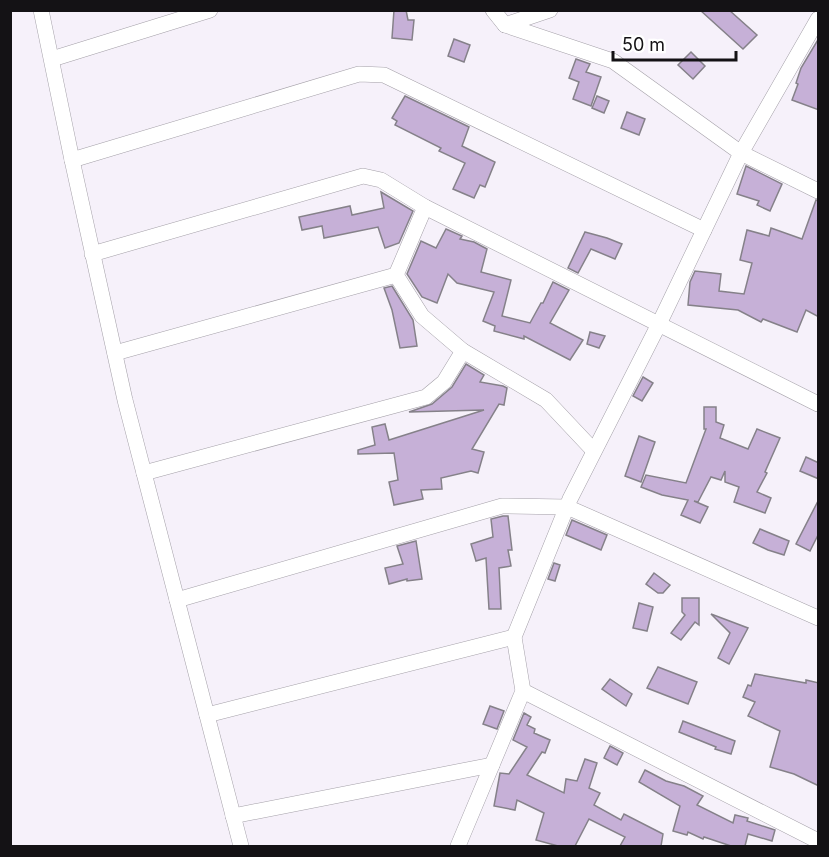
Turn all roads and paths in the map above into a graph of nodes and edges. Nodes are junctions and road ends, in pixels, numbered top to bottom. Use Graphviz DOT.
graph roads {
  1 [pos="41,10"];
  2 [pos="210,10"];
  3 [pos="493,10"];
  4 [pos="550,10"];
  5 [pos="819,19"];
  6 [pos="505,25"];
  7 [pos="52,59"];
  8 [pos="741,153"];
  9 [pos="72,160"];
  10 [pos="819,191"];
  11 [pos="425,207"];
  12 [pos="704,230"];
  13 [pos="92,254"];
  14 [pos="396,275"];
  15 [pos="659,324"];
  16 [pos="463,351"];
  17 [pos="115,353"];
  18 [pos="819,404"];
  19 [pos="594,451"];
  20 [pos="144,472"];
  21 [pos="567,507"];
  22 [pos="177,600"];
  23 [pos="819,618"];
  24 [pos="514,637"];
  25 [pos="523,691"];
  26 [pos="207,715"];
  27 [pos="492,765"];
  28 [pos="233,816"];
  29 [pos="819,841"];
  30 [pos="241,846"];
  31 [pos="458,846"];
  1 -- 7 [label="street"];
  2 -- 7 [label="street"];
  3 -- 6 [label="street"];
  4 -- 6 [label="street"];
  5 -- 8 [label="street"];
  6 -- 8 [label="street"];
  7 -- 9 [label="street"];
  8 -- 10 [label="street"];
  8 -- 12 [label="street"];
  9 -- 12 [label="street"];
  9 -- 13 [label="street"];
  11 -- 13 [label="street"];
  11 -- 14 [label="street"];
  11 -- 15 [label="street"];
  12 -- 15 [label="street"];
  13 -- 17 [label="street"];
  14 -- 16 [label="street"];
  14 -- 17 [label="street"];
  15 -- 18 [label="street"];
  15 -- 19 [label="street"];
  16 -- 19 [label="street"];
  16 -- 20 [label="street"];
  17 -- 20 [label="street"];
  19 -- 21 [label="street"];
  20 -- 22 [label="street"];
  21 -- 22 [label="street"];
  21 -- 23 [label="street"];
  21 -- 24 [label="street"];
  22 -- 26 [label="street"];
  24 -- 25 [label="street"];
  24 -- 26 [label="street"];
  25 -- 27 [label="street"];
  25 -- 29 [label="street"];
  26 -- 28 [label="street"];
  27 -- 28 [label="street"];
  27 -- 31 [label="street"];
  28 -- 30 [label="street"];
}
